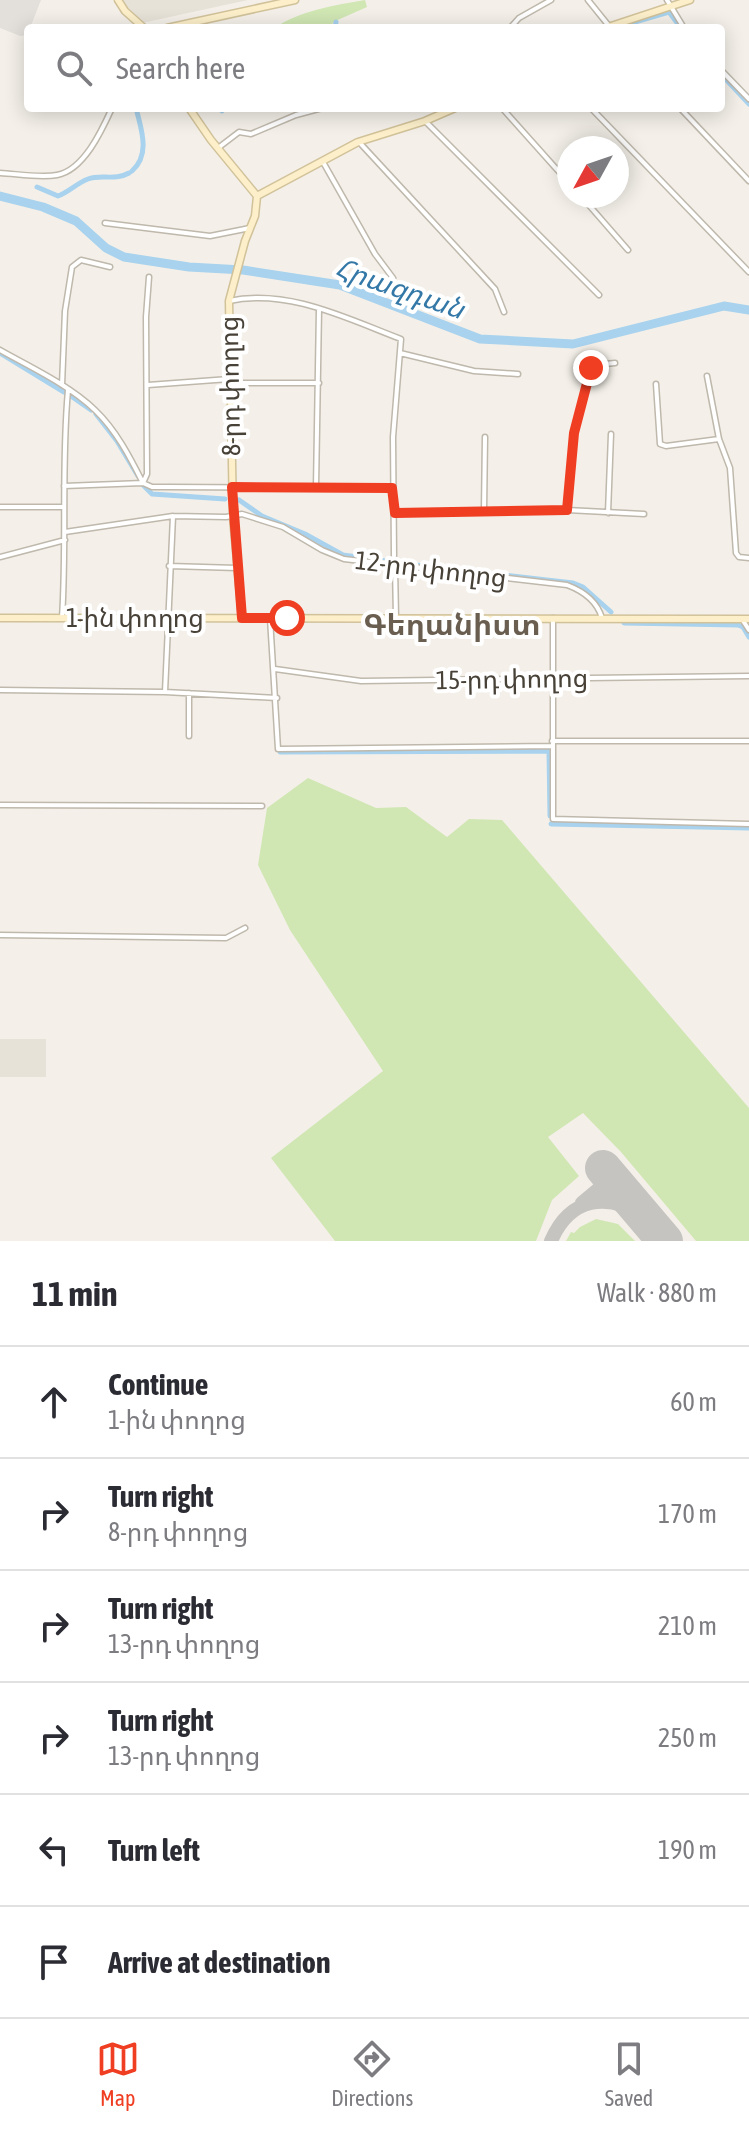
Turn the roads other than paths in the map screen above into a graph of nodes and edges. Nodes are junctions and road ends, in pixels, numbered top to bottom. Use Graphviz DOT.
graph roads {
  1 [pos="118,0"];
  2 [pos="295,0"];
  3 [pos="551,0"];
  4 [pos="588,0"];
  5 [pos="690,0"];
  6 [pos="668,4"];
  7 [pos="137,24"];
  8 [pos="185,24"];
  9 [pos="514,24"];
  10 [pos="606,24"];
  11 [pos="616,24"];
  12 [pos="681,24"];
  13 [pos="725,74"];
  14 [pos="749,99"];
  15 [pos="110,112"];
  16 [pos="192,112"];
  17 [pos="307,112"];
  18 [pos="446,112"];
  19 [pos="506,112"];
  20 [pos="595,112"];
  21 [pos="684,112"];
  22 [pos="425,121"];
  23 [pos="358,142"];
  24 [pos="218,148"];
  25 [pos="322,160"];
  26 [pos="557,170"];
  27 [pos="0,173"];
  28 [pos="749,181"];
  29 [pos="257,196"];
  30 [pos="591,208"];
  31 [pos="105,223"];
  32 [pos="250,228"];
  33 [pos="628,250"];
  34 [pos="110,267"];
  35 [pos="749,272"];
  36 [pos="149,277"];
  37 [pos="393,278"];
  38 [pos="599,295"];
  39 [pos="230,299"];
  40 [pos="319,309"];
  41 [pos="504,312"];
  42 [pos="0,350"];
  43 [pos="400,353"];
  44 [pos="615,363"];
  45 [pos="518,374"];
  46 [pos="707,376"];
  47 [pos="229,381"];
  48 [pos="319,383"];
  49 [pos="656,384"];
  50 [pos="62,385"];
  51 [pos="147,385"];
  52 [pos="68,390"];
  53 [pos="611,434"];
  54 [pos="485,437"];
  55 [pos="719,439"];
  56 [pos="143,483"];
  57 [pos="64,486"];
  58 [pos="232,487"];
  59 [pos="316,488"];
  60 [pos="392,488"];
  61 [pos="0,507"];
  62 [pos="64,507"];
  63 [pos="567,510"];
  64 [pos="484,511"];
  65 [pos="395,513"];
  66 [pos="608,513"];
  67 [pos="644,514"];
  68 [pos="173,516"];
  69 [pos="233,516"];
  70 [pos="65,532"];
  71 [pos="65,540"];
  72 [pos="394,556"];
  73 [pos="0,557"];
  74 [pos="749,558"];
  75 [pos="169,566"];
  76 [pos="395,566"];
  77 [pos="237,568"];
  78 [pos="168,617"];
  79 [pos="0,618"];
  80 [pos="62,618"];
  81 [pos="242,618"];
  82 [pos="270,618"];
  83 [pos="396,618"];
  84 [pos="553,618"];
  85 [pos="602,618"];
  86 [pos="745,619"];
  87 [pos="749,630"];
  88 [pos="275,669"];
  89 [pos="749,676"];
  90 [pos="553,679"];
  91 [pos="0,690"];
  92 [pos="165,692"];
  93 [pos="189,693"];
  94 [pos="277,698"];
  95 [pos="189,736"];
  96 [pos="749,741"];
  97 [pos="552,744"];
  98 [pos="0,805"];
  99 [pos="262,806"];
  100 [pos="749,824"];
  101 [pos="245,928"];
  102 [pos="0,935"];
  1 -- 7 [label="main road"];
  2 -- 8 [label="main road"];
  3 -- 9 [label="street"];
  4 -- 10 [label="street"];
  5 -- 6 [label="main road"];
  6 -- 11 [label="main road"];
  6 -- 12 [label="street"];
  13 -- 14 [label="street"];
  15 -- 27 [label="street"];
  16 -- 24 [label="main road"];
  17 -- 24 [label="street"];
  18 -- 22 [label="main road"];
  19 -- 26 [label="street"];
  20 -- 35 [label="street"];
  21 -- 28 [label="street"];
  22 -- 23 [label="main road"];
  22 -- 38 [label="street"];
  23 -- 25 [label="main road"];
  23 -- 41 [label="street"];
  24 -- 29 [label="main road"];
  25 -- 29 [label="main road"];
  25 -- 37 [label="street"];
  29 -- 32 [label="main road"];
  30 -- 33 [label="street"];
  31 -- 32 [label="street"];
  32 -- 39 [label="main road, 8-րդ փողոց"];
  34 -- 50 [label="street"];
  36 -- 51 [label="street"];
  39 -- 40 [label="street"];
  39 -- 47 [label="main road, 8-րդ փողոց"];
  40 -- 43 [label="street"];
  40 -- 48 [label="street"];
  42 -- 50 [label="street"];
  43 -- 45 [label="street"];
  43 -- 60 [label="street"];
  44 -- 63 [label="street"];
  46 -- 55 [label="street"];
  47 -- 48 [label="street"];
  47 -- 51 [label="street"];
  47 -- 58 [label="main road, 8-րդ փողոց"];
  48 -- 59 [label="street"];
  49 -- 55 [label="street"];
  50 -- 52 [label="street"];
  51 -- 56 [label="street"];
  52 -- 56 [label="street"];
  52 -- 57 [label="street"];
  53 -- 66 [label="street"];
  54 -- 64 [label="street"];
  55 -- 74 [label="street"];
  56 -- 57 [label="street"];
  56 -- 58 [label="street"];
  57 -- 62 [label="street"];
  58 -- 59 [label="street"];
  58 -- 69 [label="main road, 8-րդ փողոց"];
  59 -- 60 [label="street"];
  60 -- 65 [label="street"];
  61 -- 62 [label="street"];
  62 -- 70 [label="street"];
  63 -- 64 [label="street"];
  63 -- 66 [label="street"];
  64 -- 65 [label="street"];
  65 -- 72 [label="street"];
  66 -- 67 [label="street"];
  68 -- 69 [label="street, 12-րդ փողոց"];
  68 -- 70 [label="street, 12-րդ փողոց"];
  68 -- 75 [label="street"];
  69 -- 76 [label="street, 12-րդ փողոց"];
  69 -- 77 [label="main road, 8-րդ փողոց"];
  70 -- 71 [label="street"];
  71 -- 73 [label="street"];
  71 -- 80 [label="street"];
  75 -- 77 [label="street"];
  75 -- 78 [label="street"];
  76 -- 83 [label="street"];
  76 -- 85 [label="street, 12-րդ փողոց"];
  77 -- 81 [label="main road, 8-րդ փողոց"];
  78 -- 80 [label="main road, 1-ին փողոց"];
  78 -- 81 [label="main road, 1-ին փողոց"];
  78 -- 92 [label="street"];
  79 -- 80 [label="main road, 1-ին փողոց"];
  81 -- 82 [label="main road, 1-ին փողոց"];
  82 -- 83 [label="main road, 1-ին փողոց"];
  82 -- 88 [label="street"];
  83 -- 84 [label="main road, 1-ին փողոց"];
  84 -- 85 [label="main road, 1-ին փողոց"];
  84 -- 90 [label="street"];
  85 -- 86 [label="main road, 1-ին փողոց"];
  86 -- 87 [label="street"];
  88 -- 90 [label="street, 15-րդ փողոց"];
  88 -- 94 [label="street"];
  89 -- 90 [label="street, 15-րդ փողոց"];
  90 -- 97 [label="street"];
  91 -- 92 [label="street"];
  92 -- 93 [label="street"];
  93 -- 94 [label="street"];
  93 -- 95 [label="street"];
  94 -- 97 [label="street"];
  96 -- 97 [label="street"];
  97 -- 100 [label="street"];
  98 -- 99 [label="street"];
  101 -- 102 [label="street"];
}
